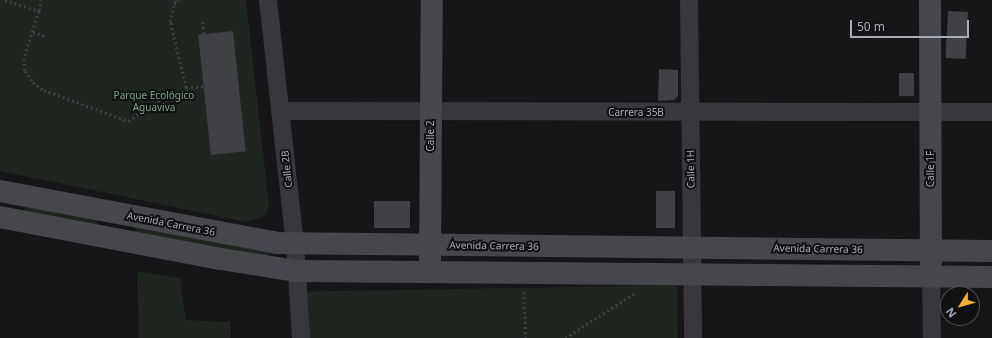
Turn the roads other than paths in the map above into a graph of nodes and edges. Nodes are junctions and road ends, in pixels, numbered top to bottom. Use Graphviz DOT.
graph roads {
  1 [pos="268,0"];
  2 [pos="432,0"];
  3 [pos="689,0"];
  4 [pos="930,0"];
  5 [pos="280,111"];
  6 [pos="431,111"];
  7 [pos="930,111"];
  8 [pos="992,112"];
  9 [pos="690,113"];
  10 [pos="0,191"];
  11 [pos="109,212"];
  12 [pos="0,217"];
  13 [pos="106,237"];
  14 [pos="295,244"];
  15 [pos="430,246"];
  16 [pos="692,248"];
  17 [pos="931,250"];
  18 [pos="992,251"];
  19 [pos="297,271"];
  20 [pos="430,272"];
  21 [pos="692,274"];
  22 [pos="931,277"];
  23 [pos="992,278"];
  24 [pos="302,338"];
  25 [pos="693,338"];
  26 [pos="932,338"];
  1 -- 5 [label="street, Calle 2B"];
  2 -- 6 [label="main road, Calle 2"];
  3 -- 9 [label="street, Calle 1H"];
  4 -- 7 [label="main road, Calle 1F"];
  5 -- 6 [label="street, Carrera 35B"];
  5 -- 14 [label="street, Calle 2B"];
  6 -- 9 [label="street, Carrera 35B"];
  6 -- 15 [label="main road, Calle 2"];
  7 -- 8 [label="street, Carrera 35B"];
  7 -- 9 [label="street, Carrera 35B"];
  7 -- 17 [label="main road, Calle 1F"];
  9 -- 16 [label="street, Calle 1H"];
  10 -- 11 [label="main road, Avenida Carrera 36"];
  11 -- 13 [label="main road"];
  11 -- 14 [label="main road, Avenida Carrera 36"];
  12 -- 13 [label="main road"];
  13 -- 19 [label="main road"];
  14 -- 15 [label="main road, Avenida Carrera 36"];
  14 -- 19 [label="street, Calle 2B"];
  15 -- 16 [label="main road, Avenida Carrera 36"];
  15 -- 20 [label="main road, Calle 2"];
  16 -- 17 [label="main road, Avenida Carrera 36"];
  16 -- 21 [label="street, Calle 1H"];
  17 -- 18 [label="main road, Avenida Carrera 36"];
  17 -- 22 [label="main road, Calle 1F"];
  19 -- 20 [label="main road"];
  19 -- 24 [label="street, Calle 2B"];
  20 -- 21 [label="main road"];
  21 -- 22 [label="main road"];
  21 -- 25 [label="street, Calle 1H"];
  22 -- 23 [label="main road"];
  22 -- 26 [label="street, Calle 1F"];
}
